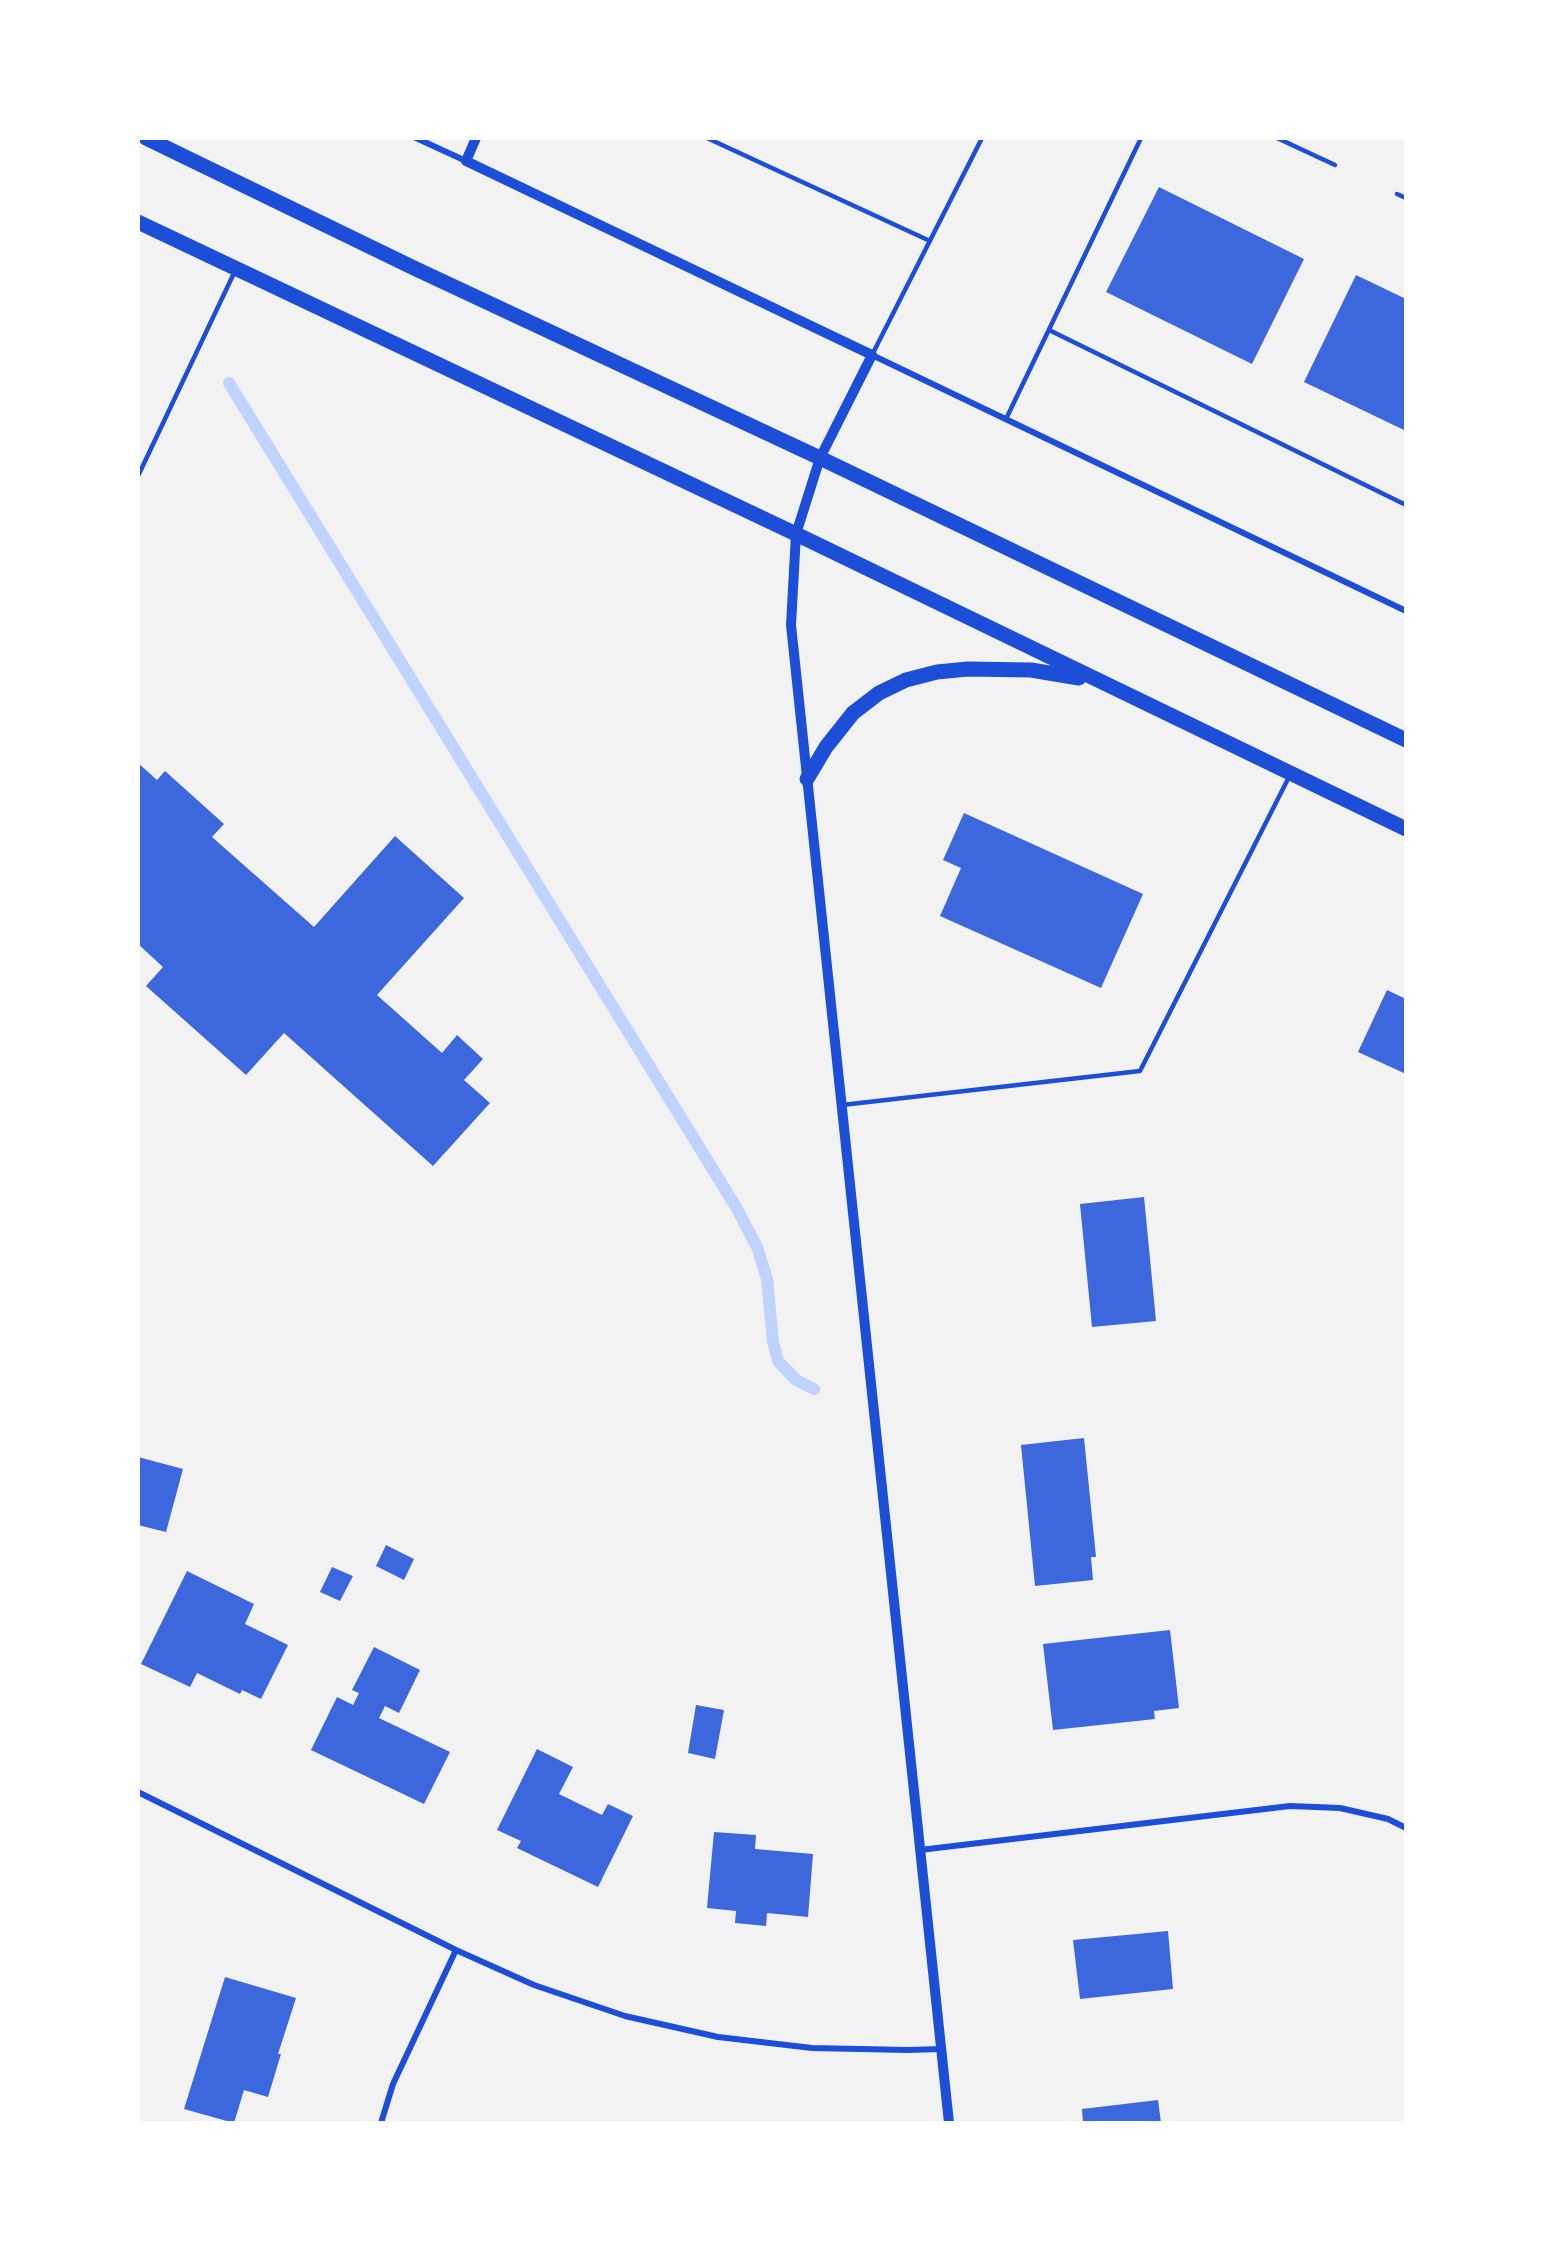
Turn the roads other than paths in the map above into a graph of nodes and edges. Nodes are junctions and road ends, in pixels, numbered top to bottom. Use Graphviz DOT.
graph roads {
  1 [pos="146,138"];
  2 [pos="416,138"];
  3 [pos="476,138"];
  4 [pos="707,138"];
  5 [pos="982,138"];
  6 [pos="1142,138"];
  7 [pos="1277,138"];
  8 [pos="466,161"];
  9 [pos="1335,165"];
  10 [pos="1397,194"];
  11 [pos="1406,198"];
  12 [pos="140,226"];
  13 [pos="930,241"];
  14 [pos="236,269"];
  15 [pos="1049,330"];
  16 [pos="872,355"];
  17 [pos="1005,419"];
  18 [pos="820,458"];
  19 [pos="138,476"];
  20 [pos="1406,506"];
  21 [pos="796,534"];
  22 [pos="1406,610"];
  23 [pos="1104,684"];
  24 [pos="1406,740"];
  25 [pos="1291,774"];
  26 [pos="807,779"];
  27 [pos="1406,829"];
  28 [pos="842,1105"];
  29 [pos="138,1792"];
  30 [pos="1406,1828"];
  31 [pos="920,1850"];
  32 [pos="456,1950"];
  33 [pos="941,2049"];
  34 [pos="381,2123"];
  35 [pos="949,2123"];
  1 -- 18 [label="main road"];
  2 -- 8 [label="street"];
  3 -- 8 [label="street"];
  4 -- 13 [label="lane"];
  5 -- 13 [label="lane"];
  6 -- 15 [label="lane"];
  7 -- 9 [label="lane"];
  8 -- 16 [label="street"];
  10 -- 11 [label="lane"];
  12 -- 14 [label="main road"];
  13 -- 16 [label="lane"];
  14 -- 19 [label="lane"];
  14 -- 21 [label="main road"];
  15 -- 17 [label="lane"];
  15 -- 20 [label="lane"];
  16 -- 17 [label="street"];
  16 -- 18 [label="street"];
  17 -- 22 [label="street"];
  18 -- 21 [label="street"];
  18 -- 24 [label="main road"];
  21 -- 23 [label="main road"];
  21 -- 26 [label="street"];
  23 -- 25 [label="main road"];
  23 -- 26 [label="main road"];
  25 -- 27 [label="main road"];
  25 -- 28 [label="lane"];
  26 -- 28 [label="street"];
  28 -- 31 [label="street"];
  29 -- 32 [label="street"];
  30 -- 31 [label="street"];
  31 -- 33 [label="street"];
  32 -- 33 [label="street"];
  32 -- 34 [label="street"];
  33 -- 35 [label="street"];
}
